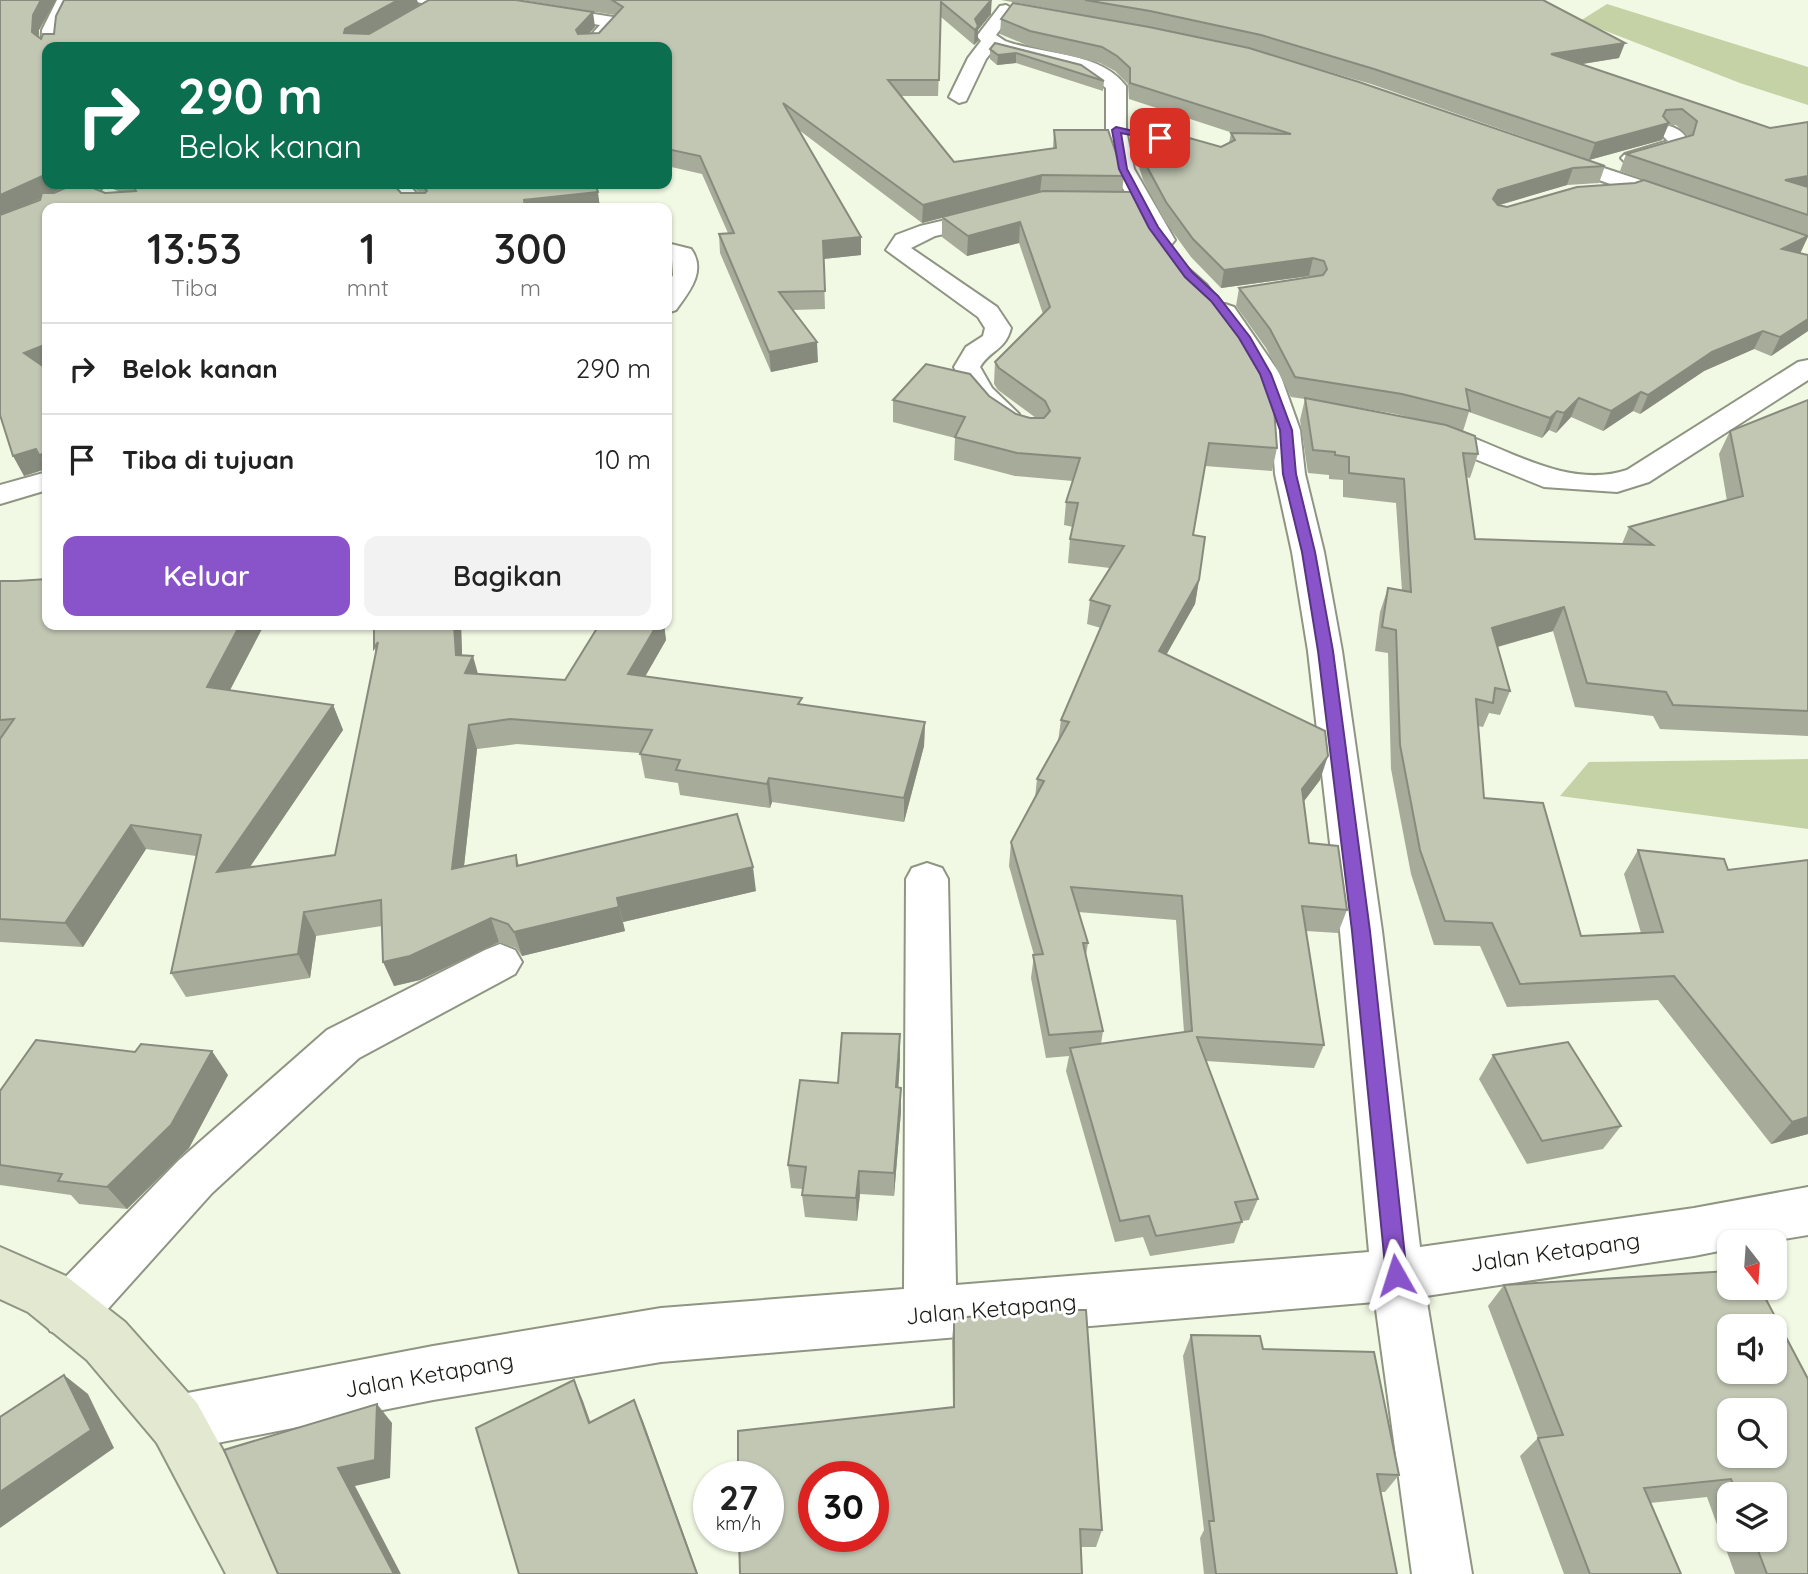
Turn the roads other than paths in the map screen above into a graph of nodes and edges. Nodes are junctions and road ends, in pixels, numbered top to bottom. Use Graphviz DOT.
graph roads {
  1 [pos="65,0"];
  2 [pos="472,0"];
  3 [pos="443,2"];
  4 [pos="414,8"];
  5 [pos="50,42"];
  6 [pos="594,42"];
  7 [pos="959,97"];
  8 [pos="1669,132"];
  9 [pos="1528,149"];
  10 [pos="1589,170"];
  11 [pos="1644,189"];
  12 [pos="95,190"];
  13 [pos="401,190"];
  14 [pos="1590,193"];
  15 [pos="63,203"];
  16 [pos="413,203"];
  17 [pos="1696,206"];
  18 [pos="1015,209"];
  19 [pos="42,212"];
  20 [pos="0,229"];
  21 [pos="672,251"];
  22 [pos="672,297"];
  23 [pos="1808,368"];
  24 [pos="1023,426"];
  25 [pos="1408,429"];
  26 [pos="42,482"];
  27 [pos="0,495"];
  28 [pos="927,878"];
  29 [pos="500,962"];
  30 [pos="1808,1211"];
  31 [pos="0,1272"];
  32 [pos="1396,1275"];
  33 [pos="69,1312"];
  34 [pos="930,1314"];
  35 [pos="177,1423"];
  36 [pos="258,1574"];
  37 [pos="1442,1574"];
  1 -- 5 [label="street"];
  2 -- 6 [label="street"];
  3 -- 4 [label="street"];
  7 -- 32 [label="street"];
  8 -- 10 [label="street"];
  9 -- 10 [label="street"];
  10 -- 11 [label="street"];
  11 -- 14 [label="street"];
  11 -- 17 [label="street"];
  12 -- 15 [label="street"];
  13 -- 16 [label="street"];
  18 -- 24 [label="street"];
  19 -- 20 [label="street"];
  21 -- 22 [label="street"];
  23 -- 25 [label="street"];
  26 -- 27 [label="street"];
  28 -- 34 [label="street"];
  29 -- 33 [label="street"];
  30 -- 32 [label="street, Jalan Ketapang"];
  31 -- 33 [label="street"];
  32 -- 34 [label="street, Jalan Ketapang"];
  32 -- 37 [label="street"];
  33 -- 35 [label="street"];
  34 -- 35 [label="street, Jalan Ketapang"];
  35 -- 36 [label="street"];
}
